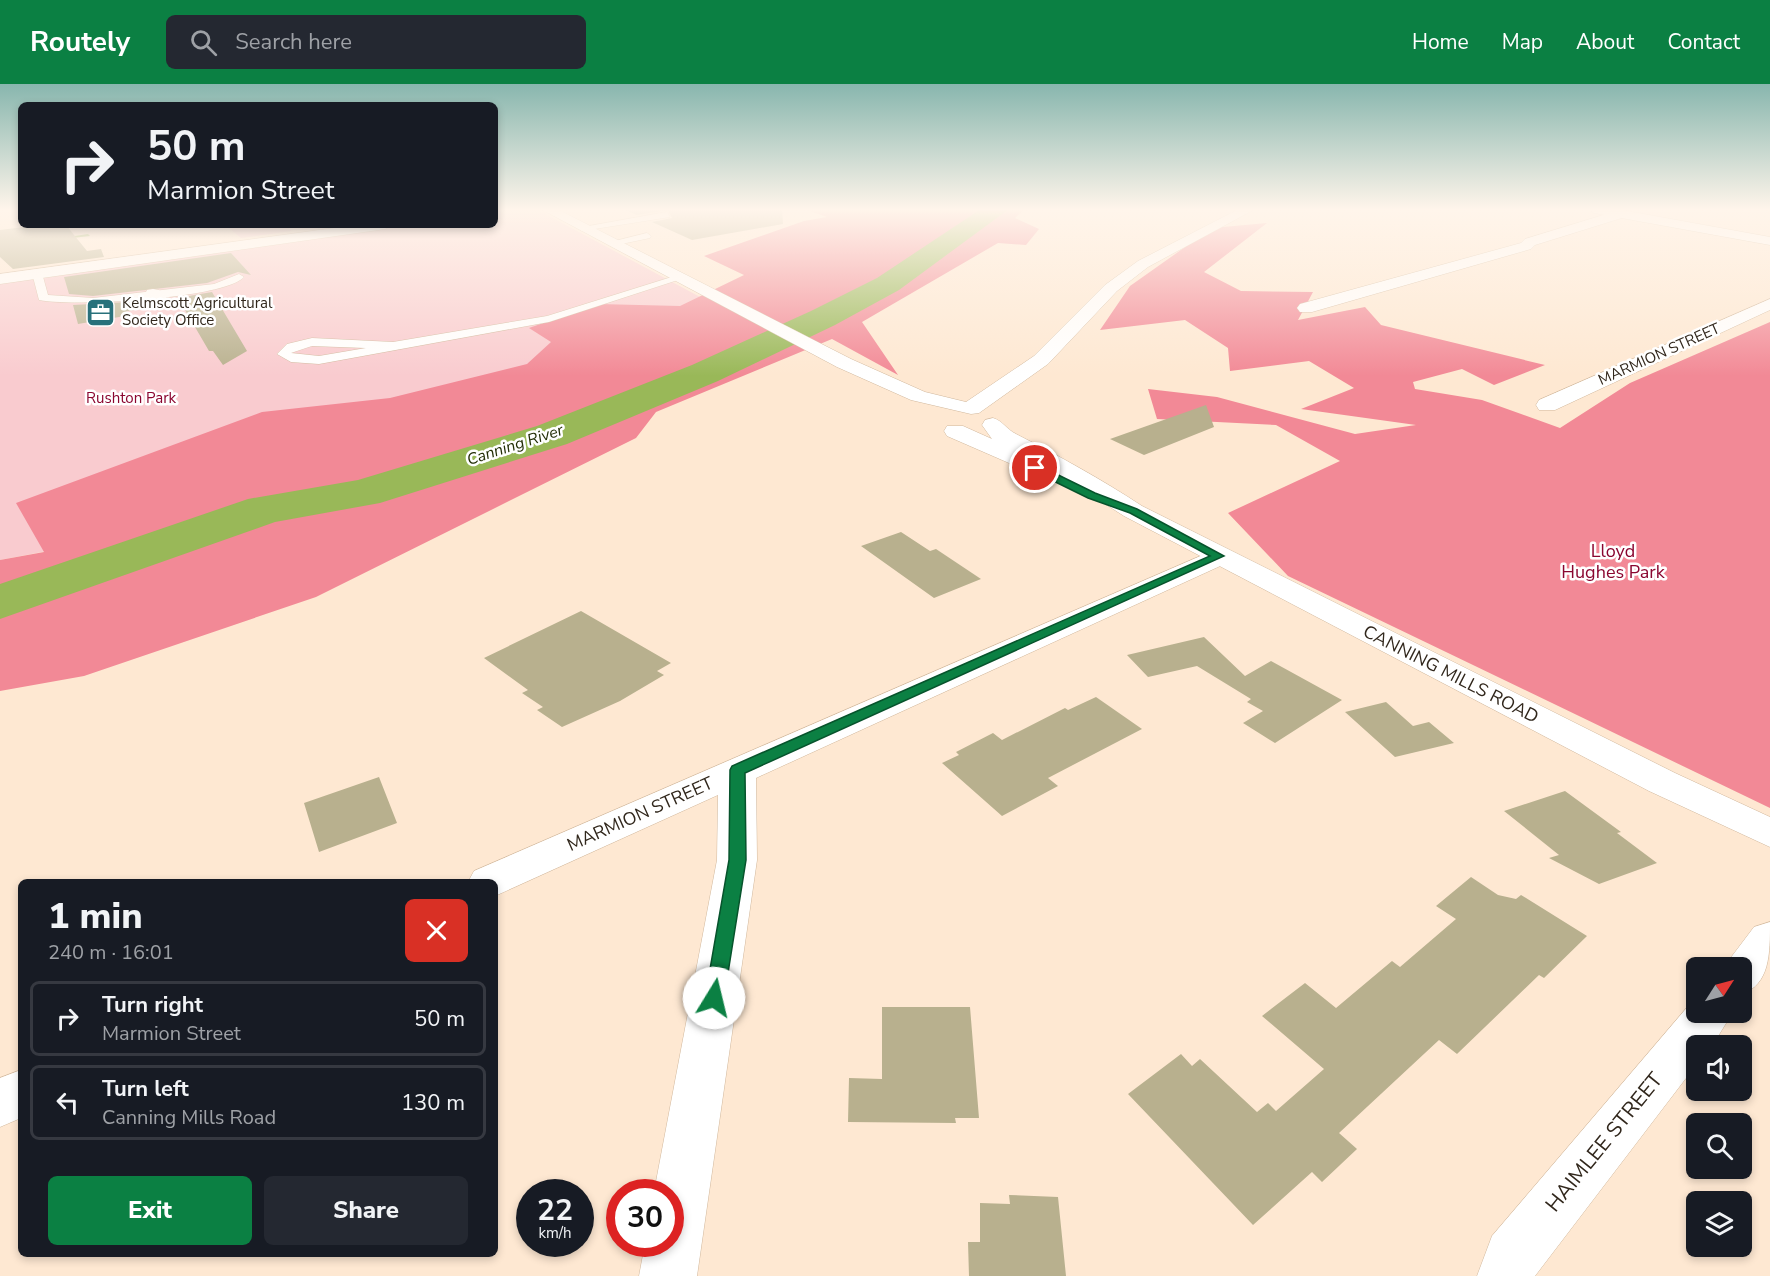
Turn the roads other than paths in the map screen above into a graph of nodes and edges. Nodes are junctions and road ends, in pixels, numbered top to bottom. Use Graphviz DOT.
graph roads {
  1 [pos="86,265"];
  2 [pos="98,265"];
  3 [pos="653,265"];
  4 [pos="1142,265"];
  5 [pos="1460,265"];
  6 [pos="37,273"];
  7 [pos="0,277"];
  8 [pos="239,277"];
  9 [pos="679,278"];
  10 [pos="1770,304"];
  11 [pos="1306,308"];
  12 [pos="393,346"];
  13 [pos="837,360"];
  14 [pos="1041,360"];
  15 [pos="1547,405"];
  16 [pos="967,407"];
  17 [pos="1005,414"];
  18 [pos="940,424"];
  19 [pos="1133,511"];
  20 [pos="1219,556"];
  21 [pos="737,770"];
  22 [pos="1770,833"];
  23 [pos="496,879"];
  24 [pos="1770,940"];
  25 [pos="1752,962"];
  26 [pos="1701,1023"];
  27 [pos="18,1094"];
  28 [pos="0,1103"];
  29 [pos="668,1276"];
  30 [pos="1506,1276"];
  1 -- 7 [label="main road"];
  2 -- 6 [label="main road"];
  3 -- 9 [label="main road"];
  4 -- 14 [label="main road"];
  5 -- 11 [label="main road"];
  6 -- 7 [label="main road"];
  6 -- 8 [label="lane"];
  9 -- 12 [label="lane"];
  9 -- 13 [label="main road"];
  10 -- 15 [label="main road, MARMION STREET"];
  12 -- 12 [label="lane"];
  13 -- 16 [label="main road, CANNING MILLS ROAD"];
  13 -- 18 [label="main road, CANNING MILLS ROAD"];
  14 -- 16 [label="main road"];
  14 -- 17 [label="main road"];
  16 -- 17 [label="main road, CANNING MILLS ROAD"];
  16 -- 18 [label="main road"];
  17 -- 18 [label="main road"];
  17 -- 19 [label="main road, CANNING MILLS ROAD"];
  18 -- 19 [label="main road, CANNING MILLS ROAD"];
  19 -- 20 [label="main road, CANNING MILLS ROAD"];
  20 -- 21 [label="main road, MARMION STREET"];
  20 -- 22 [label="main road, CANNING MILLS ROAD"];
  21 -- 23 [label="main road, MARMION STREET"];
  21 -- 29 [label="main road"];
  24 -- 25 [label="main road"];
  26 -- 30 [label="main road, HAIMLEE STREET"];
  27 -- 28 [label="main road"];
}
